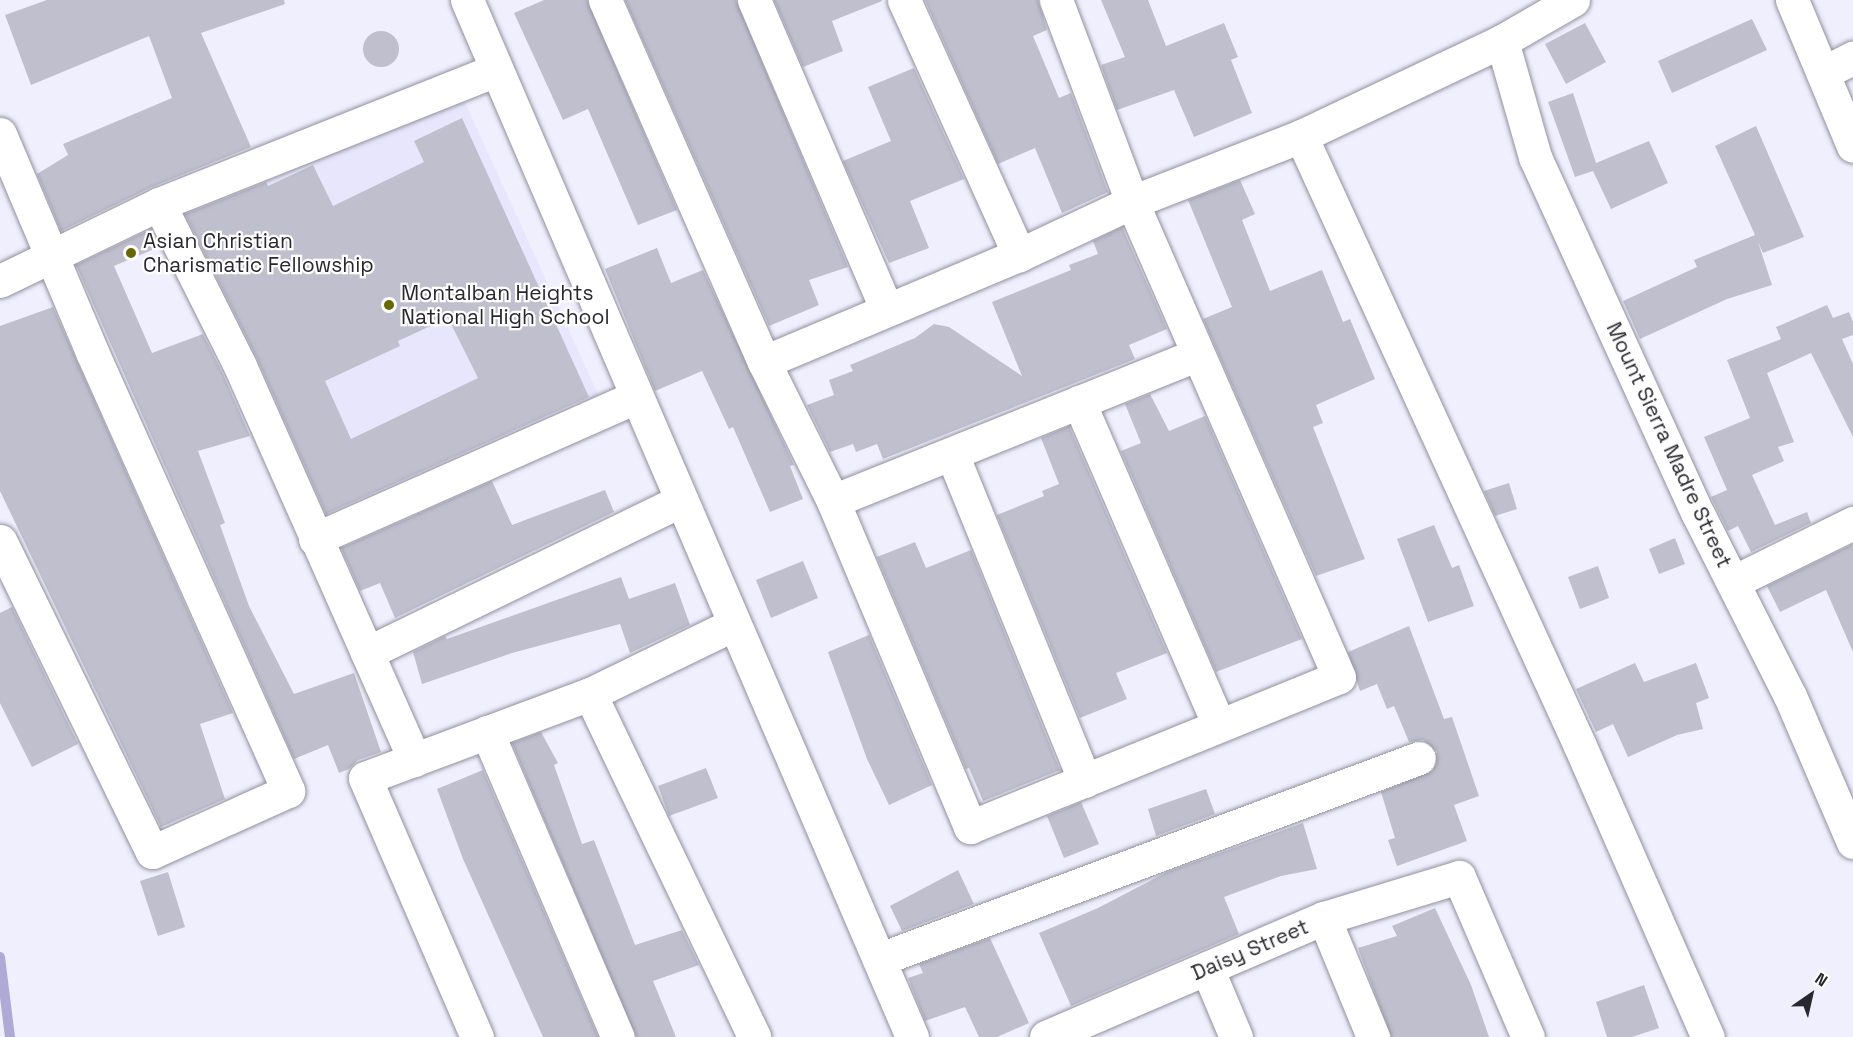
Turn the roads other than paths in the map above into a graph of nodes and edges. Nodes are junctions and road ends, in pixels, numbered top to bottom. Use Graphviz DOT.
graph roads {
  1 [pos="467,0"];
  2 [pos="605,0"];
  3 [pos="754,0"];
  4 [pos="904,0"];
  5 [pos="1056,0"];
  6 [pos="1573,0"];
  7 [pos="1792,0"];
  8 [pos="1502,41"];
  9 [pos="1853,58"];
  10 [pos="495,70"];
  11 [pos="1823,73"];
  12 [pos="0,134"];
  13 [pos="1301,136"];
  14 [pos="1853,146"];
  15 [pos="1132,202"];
  16 [pos="159,204"];
  17 [pos="1019,255"];
  18 [pos="53,258"];
  19 [pos="0,281"];
  20 [pos="886,308"];
  21 [pos="1196,355"];
  22 [pos="764,362"];
  23 [pos="636,397"];
  24 [pos="1079,402"];
  25 [pos="952,454"];
  26 [pos="680,501"];
  27 [pos="832,501"];
  28 [pos="1853,523"];
  29 [pos="315,539"];
  30 [pos="0,541"];
  31 [pos="1732,582"];
  32 [pos="734,624"];
  33 [pos="367,653"];
  34 [pos="590,694"];
  35 [pos="1218,723"];
  36 [pos="487,732"];
  37 [pos="1419,758"];
  38 [pos="416,760"];
  39 [pos="1084,781"];
  40 [pos="1853,842"];
  41 [pos="1324,918"];
  42 [pos="880,959"];
  43 [pos="1207,968"];
  44 [pos="1085,1029"];
  45 [pos="477,1037"];
  46 [pos="618,1037"];
  47 [pos="754,1037"];
  48 [pos="912,1037"];
  49 [pos="1046,1037"];
  50 [pos="1236,1037"];
  51 [pos="1373,1037"];
  52 [pos="1528,1037"];
  53 [pos="1708,1037"];
  1 -- 10 [label="street"];
  2 -- 22 [label="street"];
  3 -- 20 [label="street"];
  4 -- 17 [label="street"];
  5 -- 15 [label="street"];
  6 -- 8 [label="street"];
  7 -- 11 [label="street"];
  8 -- 13 [label="street"];
  8 -- 31 [label="street, Mount Sierra Madre Street"];
  9 -- 11 [label="street"];
  10 -- 16 [label="street"];
  10 -- 23 [label="street"];
  11 -- 14 [label="street"];
  12 -- 18 [label="street"];
  13 -- 15 [label="street"];
  13 -- 53 [label="street"];
  15 -- 17 [label="street"];
  15 -- 21 [label="street"];
  16 -- 18 [label="street"];
  16 -- 29 [label="street"];
  17 -- 20 [label="street"];
  18 -- 19 [label="street"];
  18 -- 30 [label="street"];
  20 -- 22 [label="street"];
  21 -- 24 [label="street"];
  21 -- 35 [label="street"];
  22 -- 27 [label="street"];
  23 -- 26 [label="street"];
  23 -- 29 [label="street"];
  24 -- 25 [label="street"];
  24 -- 35 [label="street"];
  25 -- 27 [label="street"];
  25 -- 39 [label="street"];
  26 -- 32 [label="street"];
  26 -- 33 [label="street"];
  27 -- 39 [label="street"];
  28 -- 31 [label="street"];
  29 -- 33 [label="street"];
  31 -- 40 [label="street, Mount Sierra Madre Street"];
  32 -- 34 [label="street"];
  32 -- 42 [label="street"];
  33 -- 38 [label="street"];
  34 -- 36 [label="street"];
  34 -- 47 [label="street"];
  35 -- 39 [label="street"];
  36 -- 38 [label="street"];
  36 -- 46 [label="street"];
  37 -- 42 [label="street"];
  38 -- 45 [label="street"];
  41 -- 43 [label="street, Daisy Street"];
  41 -- 51 [label="street"];
  41 -- 52 [label="street, Daisy Street"];
  42 -- 48 [label="street"];
  43 -- 44 [label="street, Daisy Street"];
  43 -- 50 [label="street"];
  44 -- 49 [label="street, Daisy Street"];
}
